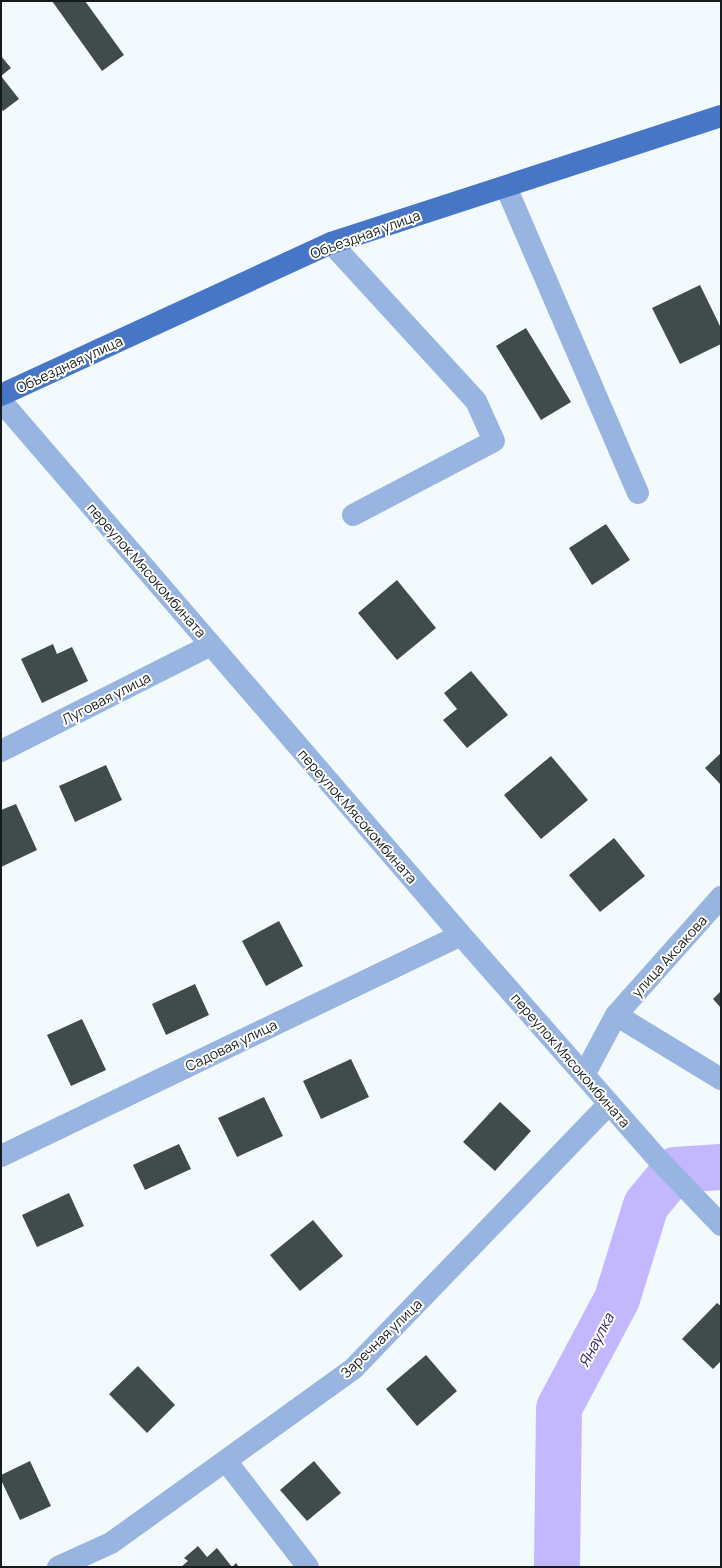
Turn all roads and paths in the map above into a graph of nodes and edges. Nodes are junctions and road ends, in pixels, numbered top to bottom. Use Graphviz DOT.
graph roads {
  1 [pos="721,116"];
  2 [pos="506,186"];
  3 [pos="331,243"];
  4 [pos="1,395"];
  5 [pos="1,401"];
  6 [pos="638,493"];
  7 [pos="353,515"];
  8 [pos="210,645"];
  9 [pos="1,751"];
  10 [pos="721,897"];
  11 [pos="461,935"];
  12 [pos="616,1015"];
  13 [pos="584,1075"];
  14 [pos="721,1079"];
  15 [pos="609,1104"];
  16 [pos="1,1156"];
  17 [pos="720,1225"];
  18 [pos="226,1461"];
  19 [pos="58,1567"];
  20 [pos="308,1567"];
  1 -- 2 [label="main road, Объездная улица"];
  2 -- 3 [label="main road, Объездная улица"];
  2 -- 6 [label="street"];
  3 -- 4 [label="main road, Объездная улица"];
  3 -- 7 [label="street"];
  5 -- 8 [label="street, переулок Мясокомбината"];
  8 -- 9 [label="street, Луговая улица"];
  8 -- 11 [label="street, переулок Мясокомбината"];
  10 -- 12 [label="street, улица Аксакова"];
  11 -- 13 [label="street, переулок Мясокомбината"];
  11 -- 16 [label="street, Садовая улица"];
  12 -- 13 [label="street, улица Аксакова"];
  12 -- 14 [label="street"];
  13 -- 15 [label="street, переулок Мясокомбината"];
  15 -- 17 [label="street, переулок Мясокомбината"];
  15 -- 18 [label="street, Заречная улица"];
  18 -- 19 [label="street, Заречная улица"];
  18 -- 20 [label="street"];
}
